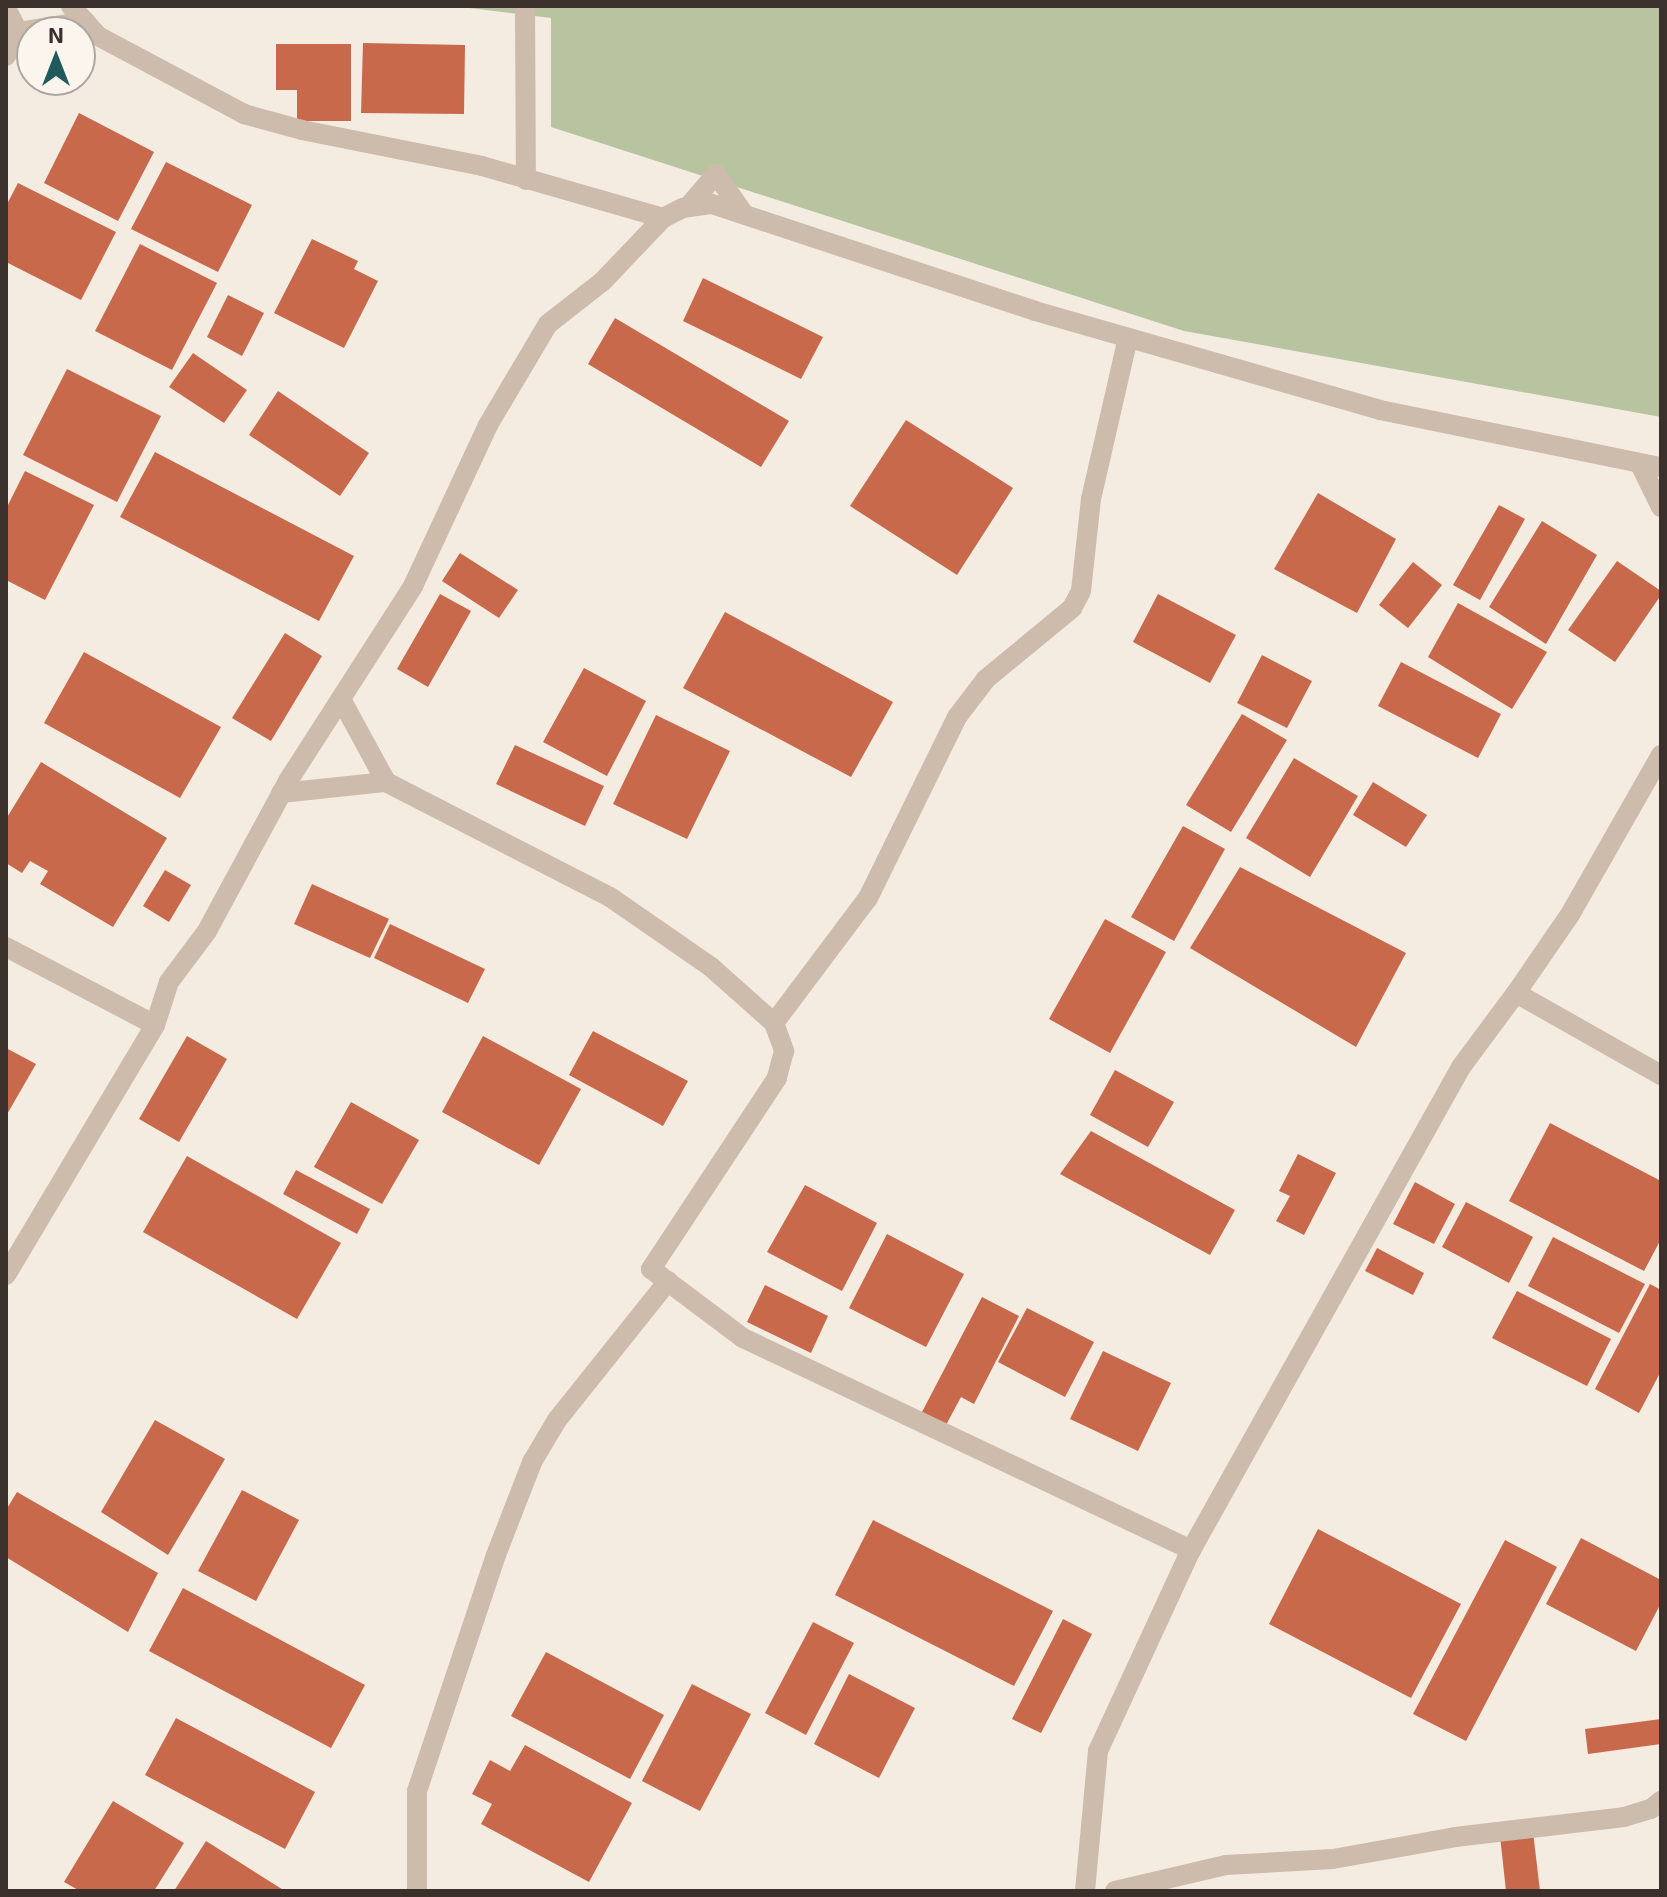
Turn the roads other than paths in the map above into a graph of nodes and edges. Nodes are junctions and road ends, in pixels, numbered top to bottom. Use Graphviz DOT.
graph roads {
  1 [pos="525,6"];
  2 [pos="6,8"];
  3 [pos="78,14"];
  4 [pos="16,28"];
  5 [pos="16,36"];
  6 [pos="6,56"];
  7 [pos="526,180"];
  8 [pos="688,207"];
  9 [pos="744,214"];
  10 [pos="663,218"];
  11 [pos="1128,338"];
  12 [pos="1640,464"];
  13 [pos="1661,467"];
  14 [pos="1661,507"];
  15 [pos="341,699"];
  16 [pos="1661,755"];
  17 [pos="386,782"];
  18 [pos="281,793"];
  19 [pos="6,947"];
  20 [pos="1516,993"];
  21 [pos="774,1023"];
  22 [pos="155,1025"];
  23 [pos="1661,1075"];
  24 [pos="6,1275"];
  25 [pos="668,1281"];
  26 [pos="1191,1550"];
  27 [pos="1658,1805"];
  28 [pos="417,1891"];
  29 [pos="1085,1891"];
  30 [pos="1115,1891"];
  1 -- 7 [label="street"];
  2 -- 4 [label="street"];
  3 -- 7 [label="street"];
  5 -- 6 [label="street"];
  7 -- 10 [label="street"];
  8 -- 9 [label="street"];
  8 -- 9 [label="street"];
  8 -- 10 [label="street"];
  9 -- 11 [label="street"];
  10 -- 15 [label="street"];
  11 -- 12 [label="street"];
  11 -- 21 [label="street"];
  12 -- 13 [label="street"];
  12 -- 14 [label="street"];
  15 -- 17 [label="street"];
  15 -- 18 [label="street"];
  16 -- 20 [label="street"];
  17 -- 18 [label="street"];
  17 -- 21 [label="street"];
  18 -- 22 [label="street"];
  19 -- 22 [label="street"];
  20 -- 23 [label="street"];
  20 -- 26 [label="street"];
  21 -- 25 [label="street"];
  22 -- 24 [label="street"];
  25 -- 26 [label="street"];
  25 -- 28 [label="street"];
  26 -- 29 [label="street"];
  27 -- 30 [label="street"];
}
